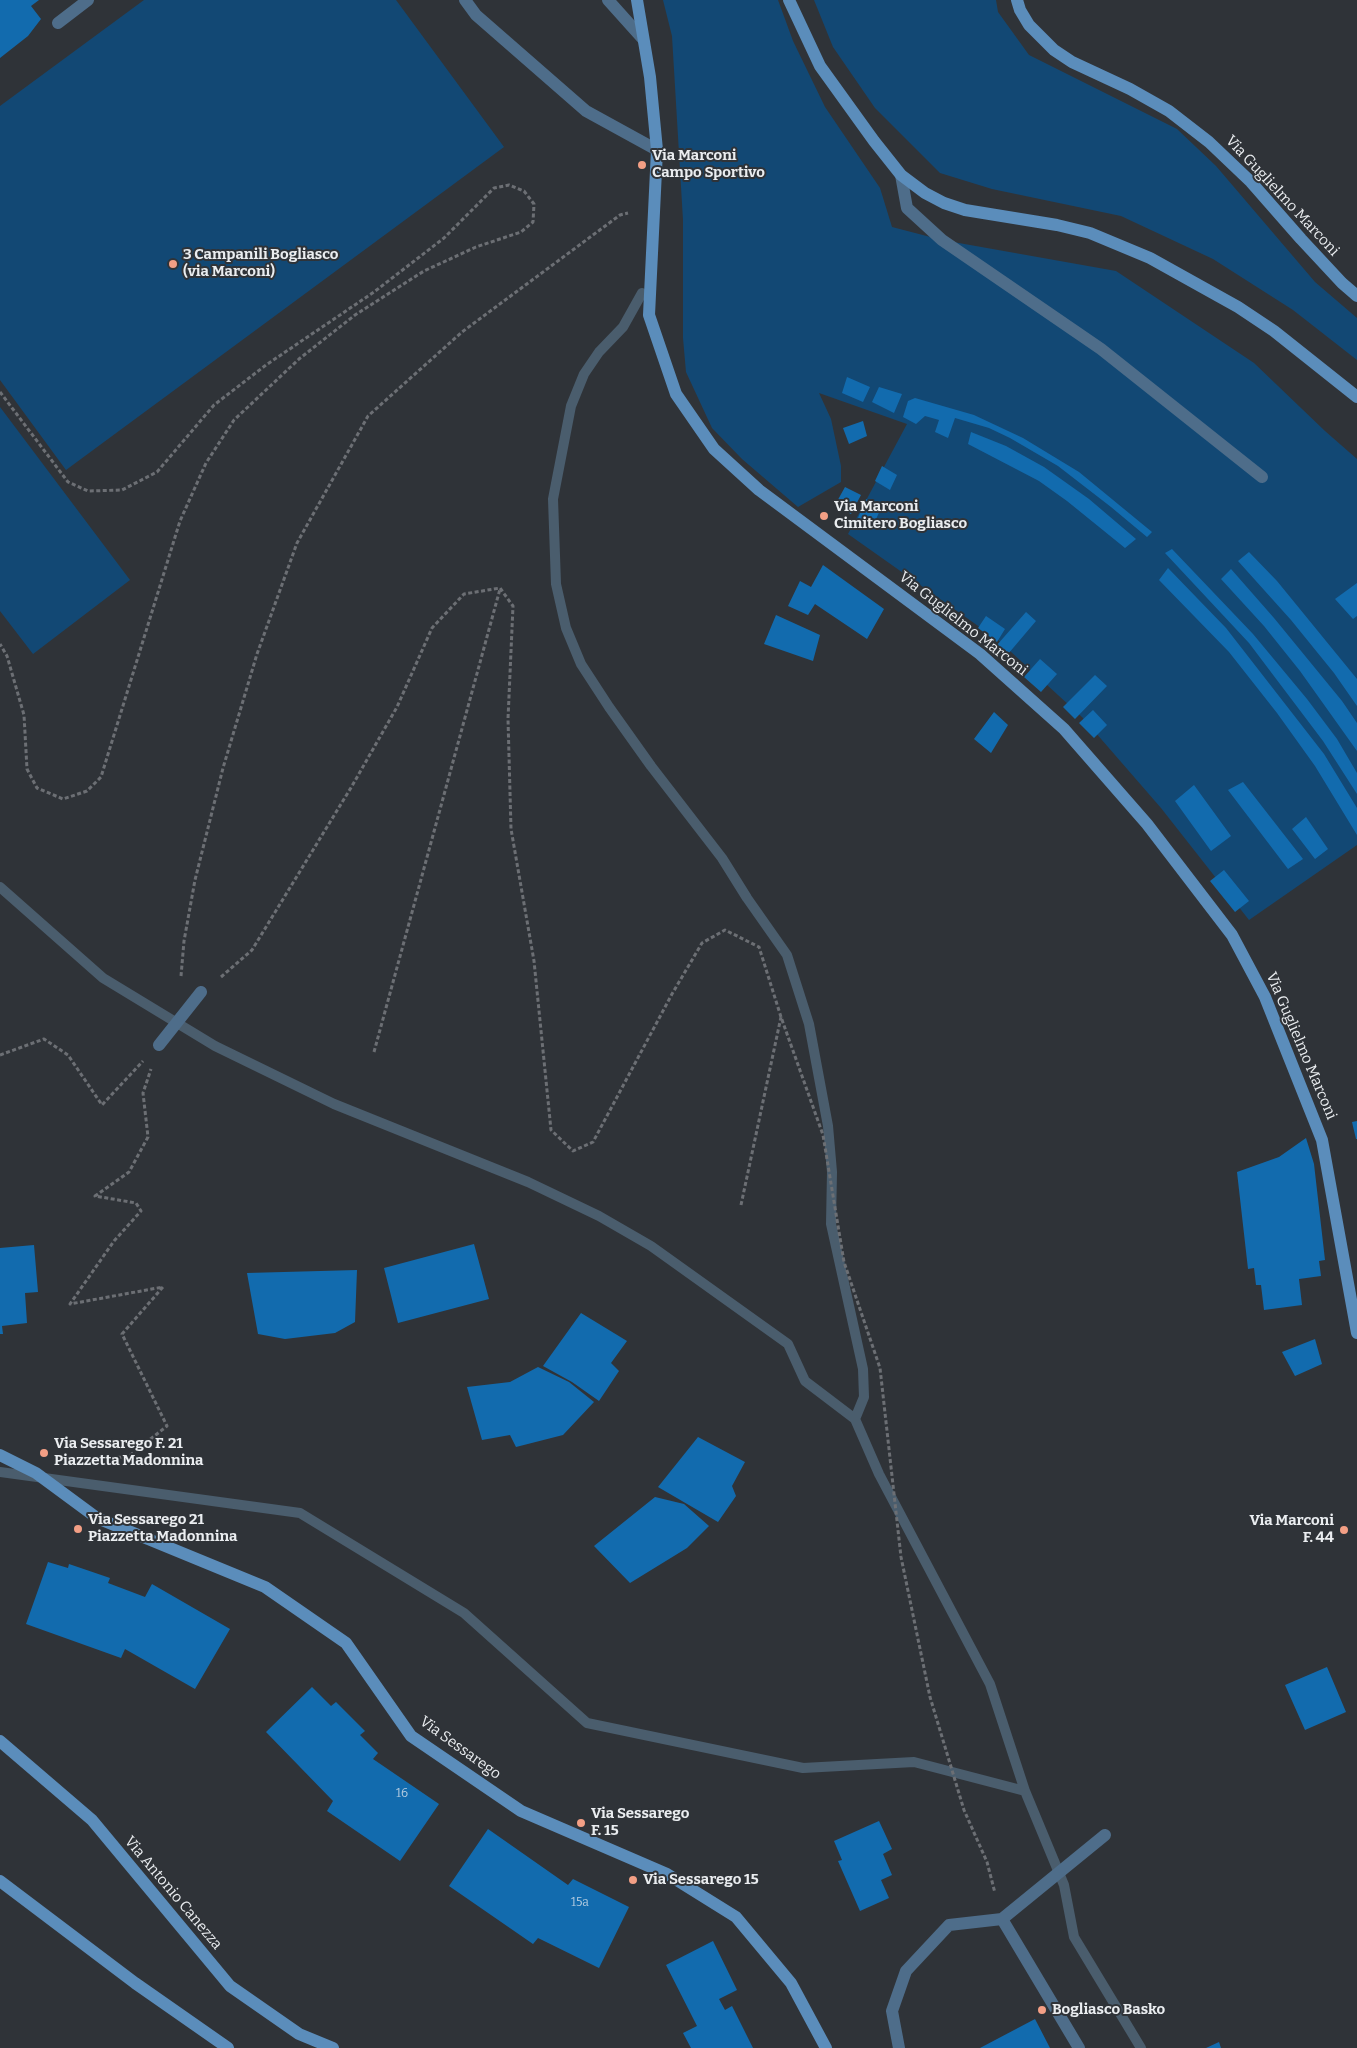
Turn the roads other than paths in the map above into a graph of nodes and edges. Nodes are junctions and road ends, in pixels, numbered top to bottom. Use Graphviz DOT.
graph roads {
  1 [pos="88,0"];
  2 [pos="465,0"];
  3 [pos="608,0"];
  4 [pos="637,0"];
  5 [pos="789,0"];
  6 [pos="1017,0"];
  7 [pos="58,23"];
  8 [pos="643,39"];
  9 [pos="657,150"];
  10 [pos="901,175"];
  11 [pos="1357,296"];
  12 [pos="1357,396"];
  13 [pos="1262,477"];
  14 [pos="201,992"];
  15 [pos="159,1044"];
  16 [pos="1357,1333"];
  17 [pos="0,1455"];
  18 [pos="0,1741"];
  19 [pos="1105,1835"];
  20 [pos="0,1880"];
  21 [pos="1002,1919"];
  22 [pos="228,2048"];
  23 [pos="333,2048"];
  24 [pos="826,2048"];
  25 [pos="899,2048"];
  26 [pos="1079,2048"];
  1 -- 7 [label="street"];
  2 -- 9 [label="street"];
  3 -- 8 [label="street"];
  4 -- 8 [label="street, Via Guglielmo Marconi"];
  5 -- 10 [label="street"];
  6 -- 11 [label="street, Via Guglielmo Marconi"];
  8 -- 9 [label="street, Via Guglielmo Marconi"];
  9 -- 16 [label="street, Via Guglielmo Marconi"];
  10 -- 12 [label="street"];
  10 -- 13 [label="street"];
  14 -- 15 [label="street"];
  17 -- 24 [label="street, Via Sessarego"];
  18 -- 23 [label="street, Via Antonio Canezza"];
  19 -- 21 [label="street"];
  20 -- 22 [label="street"];
  21 -- 25 [label="street"];
  21 -- 26 [label="street"];
}
